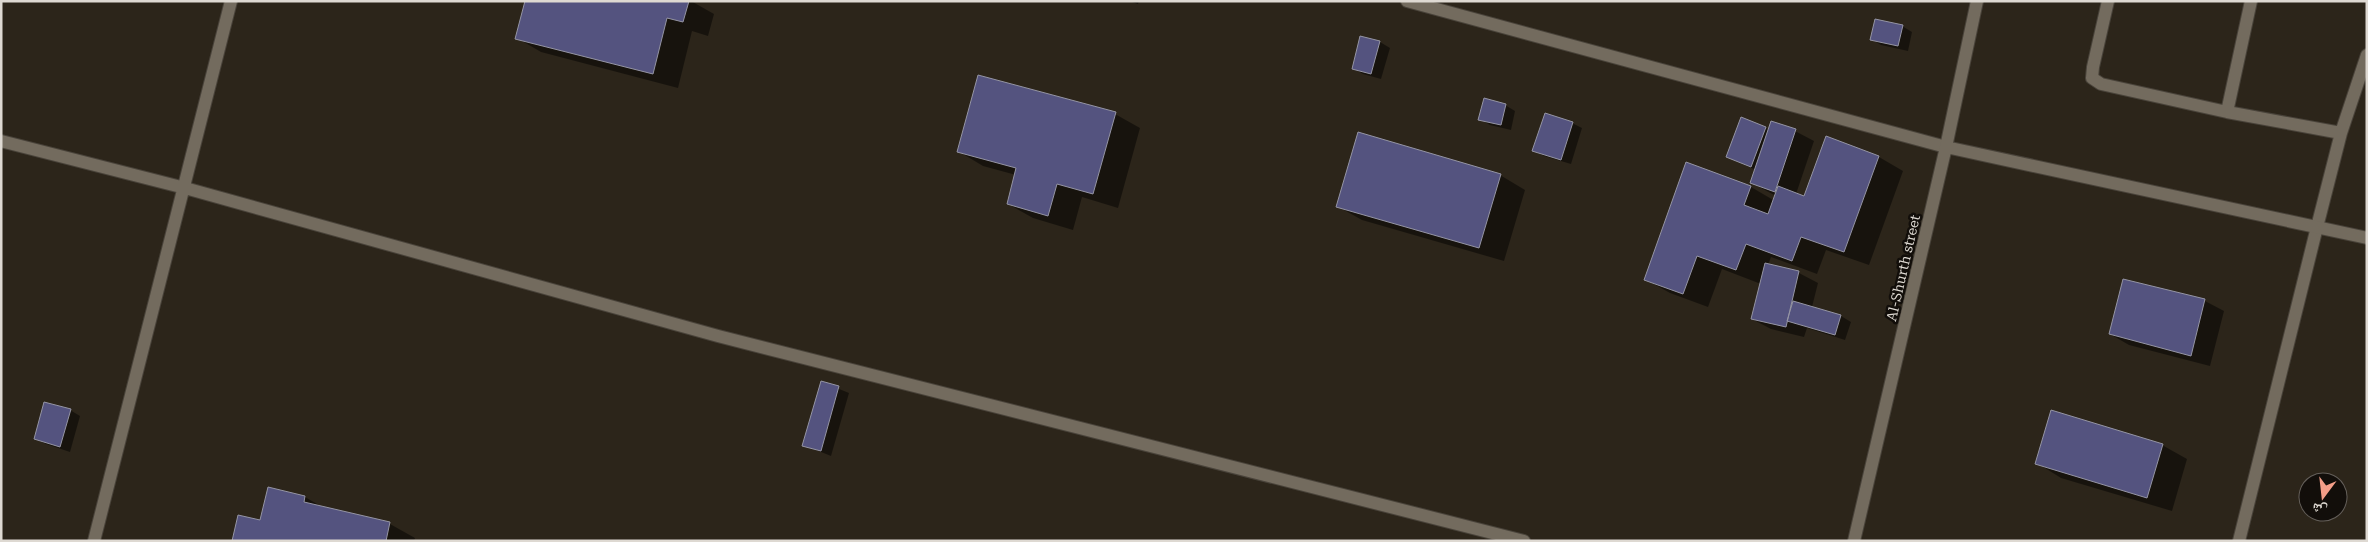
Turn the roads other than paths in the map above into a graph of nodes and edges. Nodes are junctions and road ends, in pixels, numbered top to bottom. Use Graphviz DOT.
graph roads {
  1 [pos="231,1"];
  2 [pos="1407,1"];
  3 [pos="1977,1"];
  4 [pos="2108,1"];
  5 [pos="2251,1"];
  6 [pos="2367,55"];
  7 [pos="2227,112"];
  8 [pos="2340,133"];
  9 [pos="1,141"];
  10 [pos="1946,147"];
  11 [pos="185,188"];
  12 [pos="2317,228"];
  13 [pos="2367,238"];
  14 [pos="94,541"];
  15 [pos="1524,541"];
  16 [pos="1854,541"];
  17 [pos="2239,541"];
  1 -- 11 [label="street"];
  2 -- 10 [label="street"];
  3 -- 10 [label="street, Al-Shurth street"];
  4 -- 7 [label="street"];
  5 -- 7 [label="street"];
  6 -- 8 [label="street"];
  7 -- 8 [label="street"];
  8 -- 12 [label="street"];
  9 -- 11 [label="street"];
  10 -- 12 [label="street"];
  10 -- 16 [label="street, Al-Shurth street"];
  11 -- 14 [label="street"];
  11 -- 15 [label="street"];
  12 -- 13 [label="street"];
  12 -- 17 [label="street"];
}
